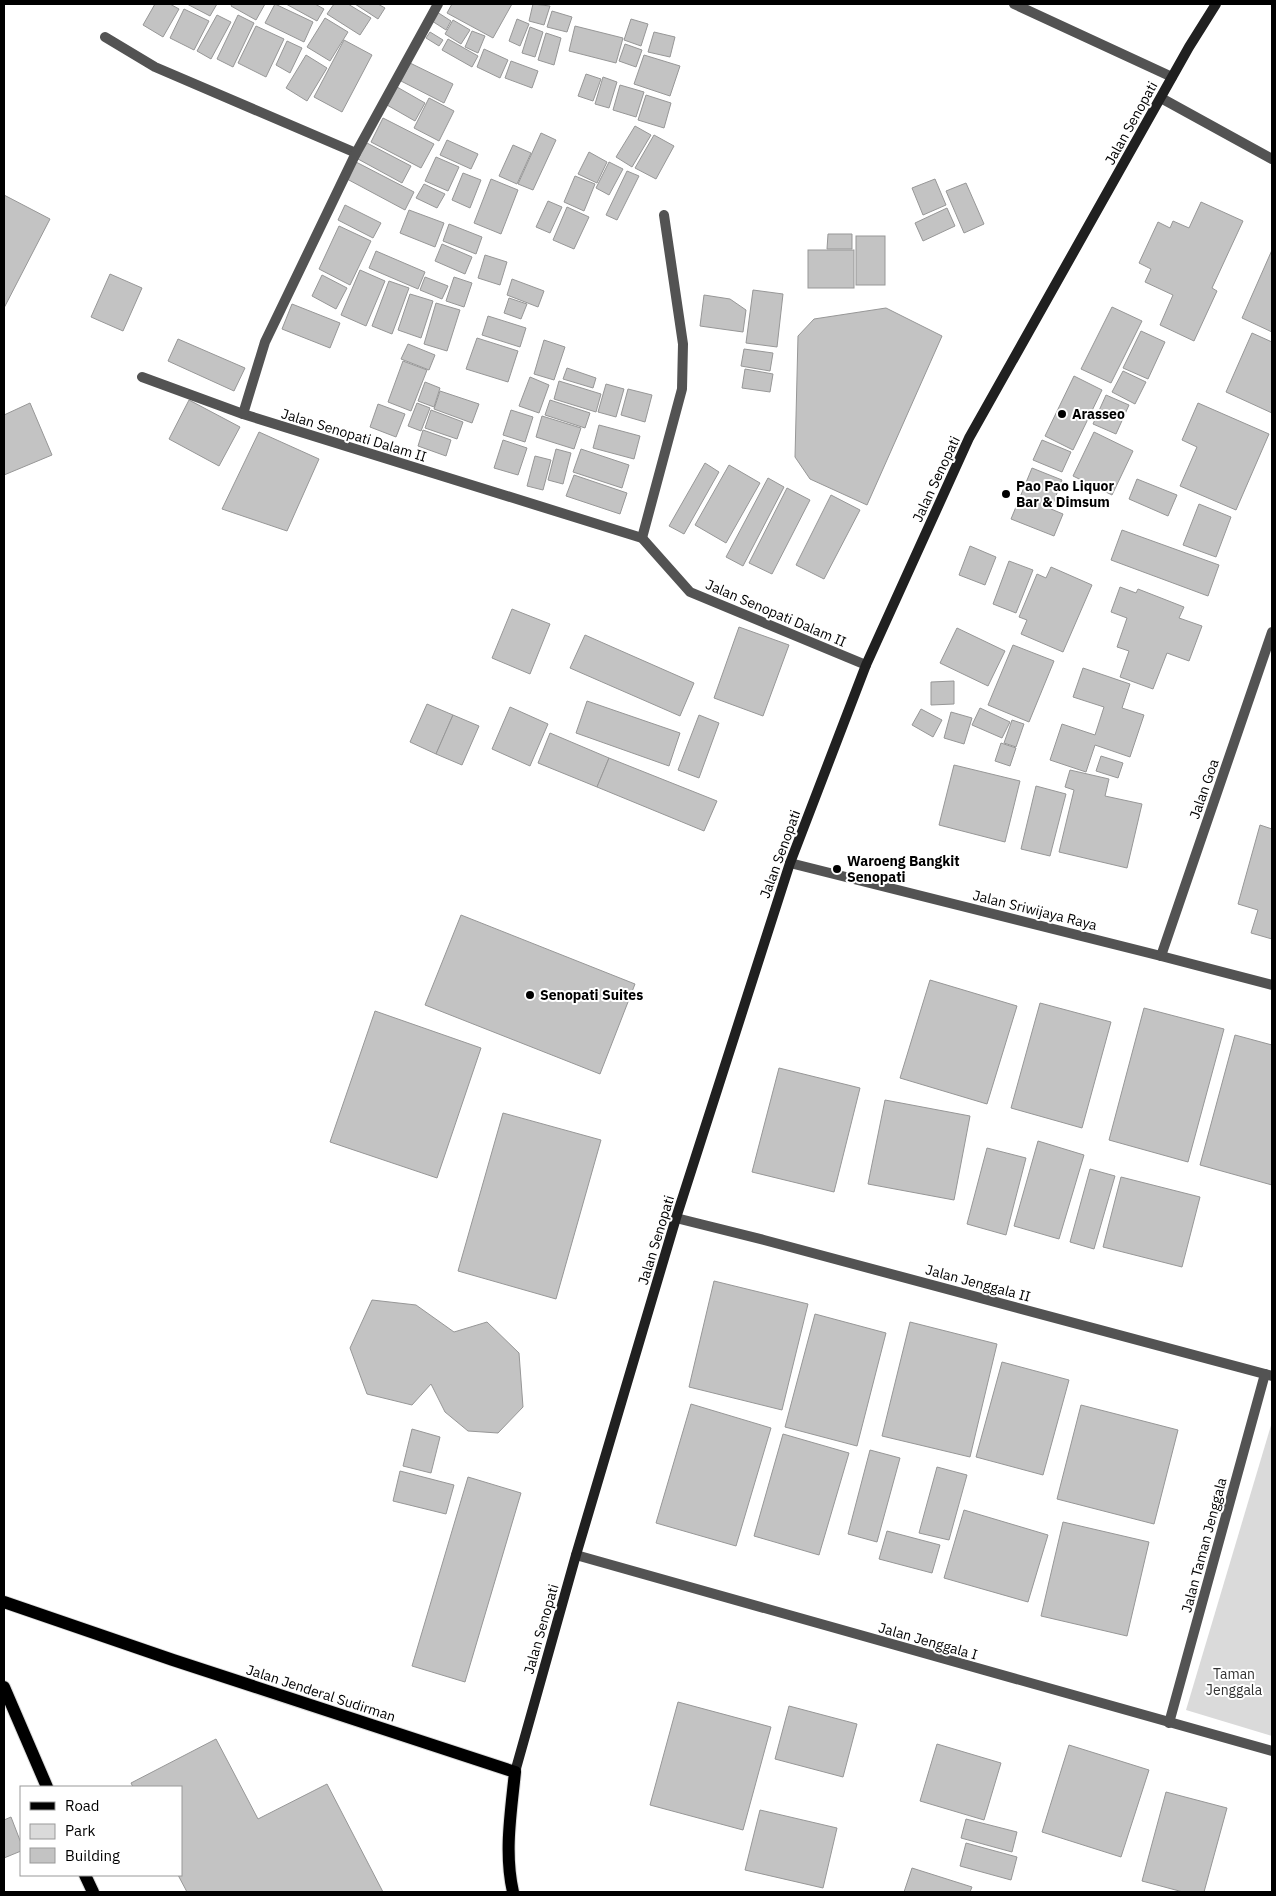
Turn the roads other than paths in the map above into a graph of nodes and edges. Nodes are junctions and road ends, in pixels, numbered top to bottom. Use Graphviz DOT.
graph roads {
  1 [pos="438,4"];
  2 [pos="1014,4"];
  3 [pos="1216,4"];
  4 [pos="105,37"];
  5 [pos="1172,78"];
  6 [pos="1161,98"];
  7 [pos="356,152"];
  8 [pos="1272,159"];
  9 [pos="664,215"];
  10 [pos="142,377"];
  11 [pos="243,414"];
  12 [pos="642,538"];
  13 [pos="1272,632"];
  14 [pos="866,665"];
  15 [pos="790,863"];
  16 [pos="1161,956"];
  17 [pos="1272,986"];
  18 [pos="676,1218"];
  19 [pos="1269,1375"];
  20 [pos="576,1555"];
  21 [pos="4,1602"];
  22 [pos="4,1687"];
  23 [pos="1169,1723"];
  24 [pos="1272,1751"];
  25 [pos="515,1772"];
  26 [pos="47,1786"];
  27 [pos="85,1876"];
  28 [pos="93,1892"];
  29 [pos="513,1892"];
  1 -- 7 [label="street"];
  2 -- 5 [label="street"];
  3 -- 5 [label="main road, Jalan Senopati"];
  4 -- 7 [label="street"];
  5 -- 6 [label="main road, Jalan Senopati"];
  6 -- 8 [label="street"];
  6 -- 14 [label="main road, Jalan Senopati"];
  7 -- 11 [label="street"];
  9 -- 12 [label="street"];
  10 -- 11 [label="street, Jalan Senopati Dalam II"];
  11 -- 12 [label="street, Jalan Senopati Dalam II"];
  12 -- 14 [label="street, Jalan Senopati Dalam II"];
  13 -- 16 [label="street, Jalan Goa"];
  14 -- 15 [label="main road, Jalan Senopati"];
  15 -- 16 [label="street, Jalan Sriwijaya Raya"];
  15 -- 18 [label="main road, Jalan Senopati"];
  16 -- 17 [label="street, Jalan Sriwijaya Raya"];
  18 -- 19 [label="street, Jalan Jenggala II"];
  18 -- 20 [label="main road, Jalan Senopati"];
  19 -- 23 [label="street, Jalan Taman Jenggala"];
  20 -- 23 [label="street, Jalan Jenggala I"];
  20 -- 25 [label="main road, Jalan Senopati"];
  21 -- 25 [label="main road, Jalan Jenderal Sudirman"];
  22 -- 26 [label="main road"];
  23 -- 24 [label="street, Jalan Jenggala I"];
  25 -- 29 [label="main road"];
  27 -- 28 [label="main road"];
}
